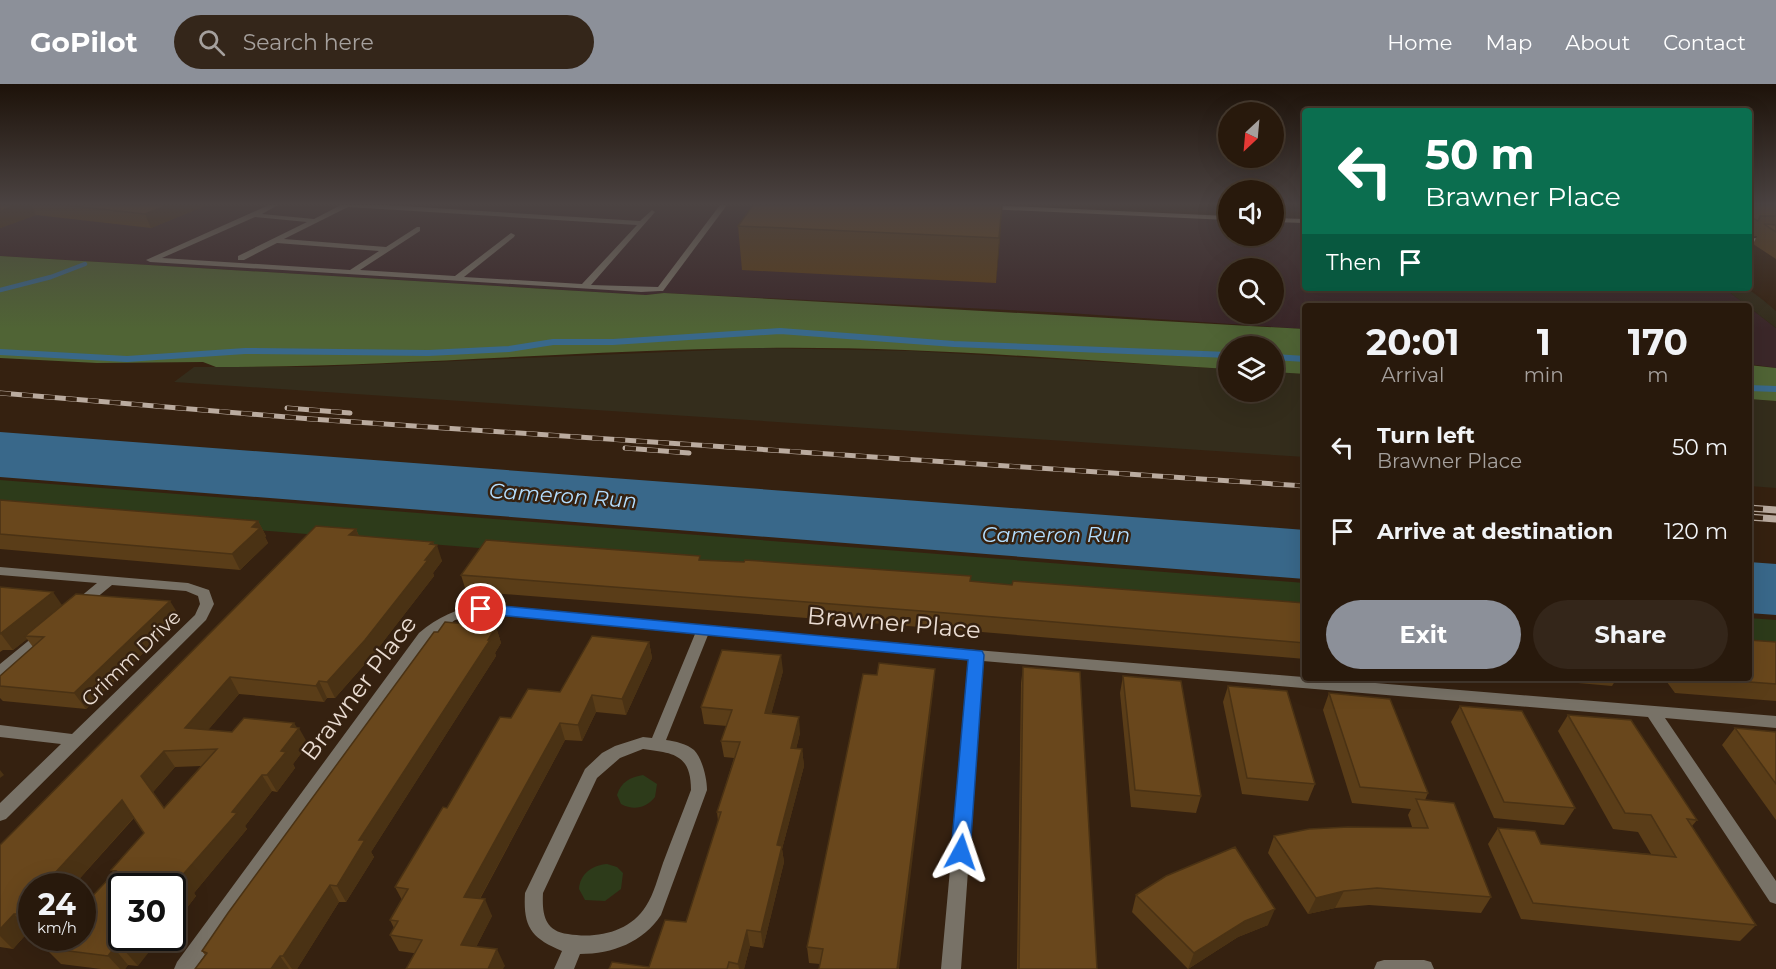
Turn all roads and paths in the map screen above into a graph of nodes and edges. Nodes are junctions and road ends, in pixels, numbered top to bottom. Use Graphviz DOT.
graph roads {
  1 [pos="182,246"];
  2 [pos="264,246"];
  3 [pos="349,246"];
  4 [pos="391,246"];
  5 [pos="497,246"];
  6 [pos="622,246"];
  7 [pos="693,246"];
  8 [pos="387,249"];
  9 [pos="241,258"];
  10 [pos="351,273"];
  11 [pos="457,279"];
  12 [pos="584,287"];
  13 [pos="0,571"];
  14 [pos="108,580"];
  15 [pos="72,611"];
  16 [pos="54,626"];
  17 [pos="703,630"];
  18 [pos="976,655"];
  19 [pos="0,672"];
  20 [pos="1653,712"];
  21 [pos="1776,722"];
  22 [pos="0,731"];
  23 [pos="75,740"];
  24 [pos="657,744"];
  25 [pos="0,814"];
  26 [pos="1776,896"];
  27 [pos="574,946"];
  28 [pos="184,969"];
  29 [pos="564,969"];
  30 [pos="951,969"];
  31 [pos="1384,969"];
  32 [pos="1424,969"];
  1 -- 10 [label="street"];
  2 -- 9 [label="street"];
  3 -- 8 [label="street"];
  4 -- 8 [label="street"];
  5 -- 11 [label="street"];
  6 -- 12 [label="street"];
  7 -- 12 [label="street"];
  8 -- 10 [label="street"];
  10 -- 11 [label="street"];
  11 -- 12 [label="street"];
  13 -- 14 [label="street, Grimm Drive"];
  14 -- 15 [label="street"];
  14 -- 23 [label="street, Grimm Drive"];
  16 -- 19 [label="street"];
  17 -- 18 [label="street, Brawner Place"];
  17 -- 24 [label="street"];
  17 -- 28 [label="street, Brawner Place"];
  18 -- 20 [label="street, Brawner Place"];
  18 -- 30 [label="street"];
  20 -- 21 [label="street, Brawner Place"];
  20 -- 26 [label="street"];
  22 -- 23 [label="street"];
  23 -- 25 [label="street, Grimm Drive"];
  24 -- 27 [label="street"];
  24 -- 27 [label="street"];
  27 -- 29 [label="street"];
  31 -- 32 [label="street"];
}
